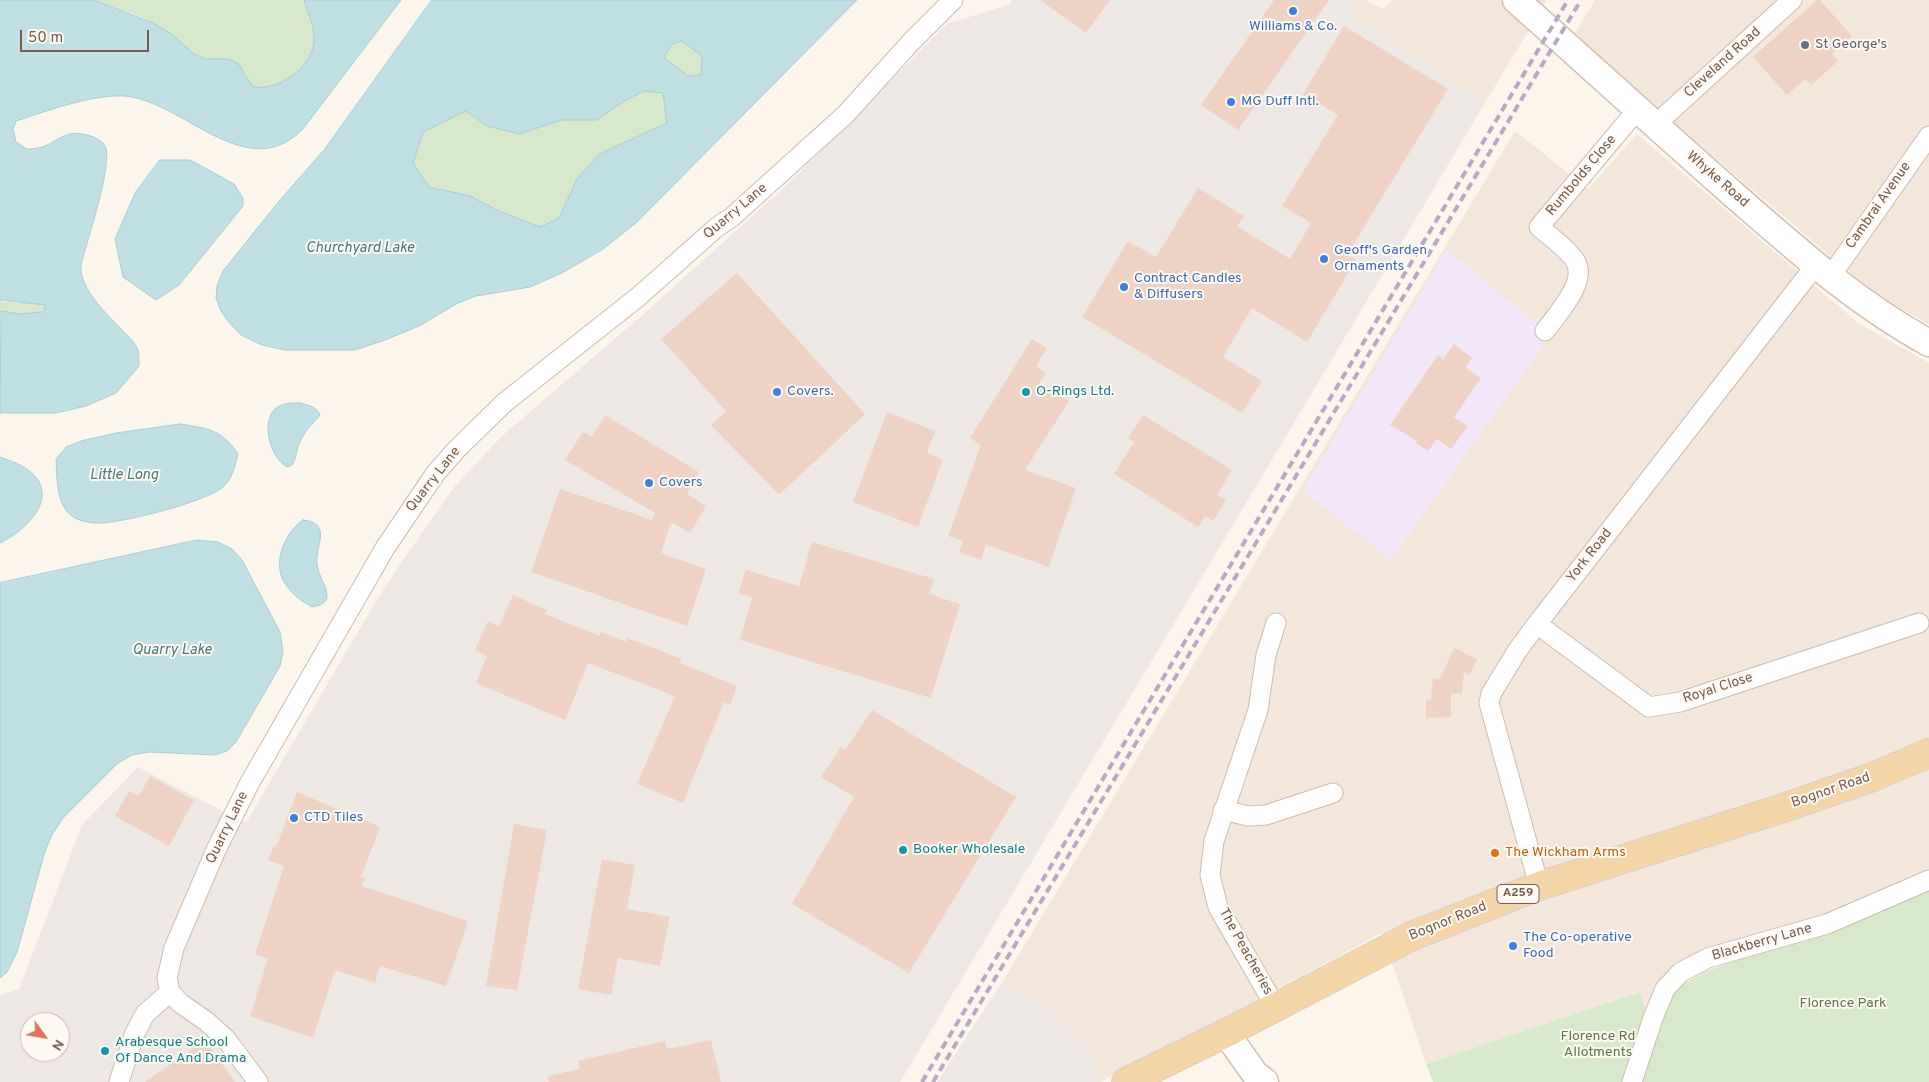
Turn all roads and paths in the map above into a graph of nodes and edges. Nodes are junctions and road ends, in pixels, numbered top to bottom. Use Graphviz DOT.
graph roads {
  1 [pos="954,0"];
  2 [pos="1516,0"];
  3 [pos="1792,0"];
  4 [pos="1646,118"];
  5 [pos="1929,136"];
  6 [pos="1822,271"];
  7 [pos="1545,331"];
  8 [pos="1929,343"];
  9 [pos="1276,622"];
  10 [pos="1919,623"];
  11 [pos="1537,624"];
  12 [pos="1929,753"];
  13 [pos="1333,793"];
  14 [pos="1223,810"];
  15 [pos="1929,880"];
  16 [pos="1539,886"];
  17 [pos="170,992"];
  18 [pos="1275,1006"];
  19 [pos="1226,1033"];
  20 [pos="119,1082"];
  21 [pos="258,1082"];
  22 [pos="1126,1082"];
  23 [pos="1265,1082"];
  24 [pos="1632,1082"];
  1 -- 17 [label="street, Quarry Lane"];
  2 -- 4 [label="main road, Whyke Road"];
  3 -- 4 [label="street, Cleveland Road"];
  4 -- 6 [label="main road, Whyke Road"];
  4 -- 7 [label="street, Rumbolds Close"];
  5 -- 6 [label="street, Cambrai Avenue"];
  6 -- 8 [label="main road, Whyke Road"];
  6 -- 11 [label="street, York Road"];
  9 -- 14 [label="street, The Peacheries"];
  10 -- 11 [label="street, Royal Close"];
  11 -- 16 [label="street, York Road"];
  12 -- 16 [label="main road, Bognor Road / A259"];
  13 -- 14 [label="street"];
  14 -- 18 [label="street, The Peacheries"];
  15 -- 24 [label="street, Blackberry Lane"];
  16 -- 18 [label="main road, Bognor Road / A259"];
  17 -- 20 [label="street"];
  17 -- 21 [label="street"];
  18 -- 19 [label="main road, Bognor Road / A259"];
  19 -- 22 [label="main road, Bognor Road / A259"];
  19 -- 23 [label="main road"];
}
